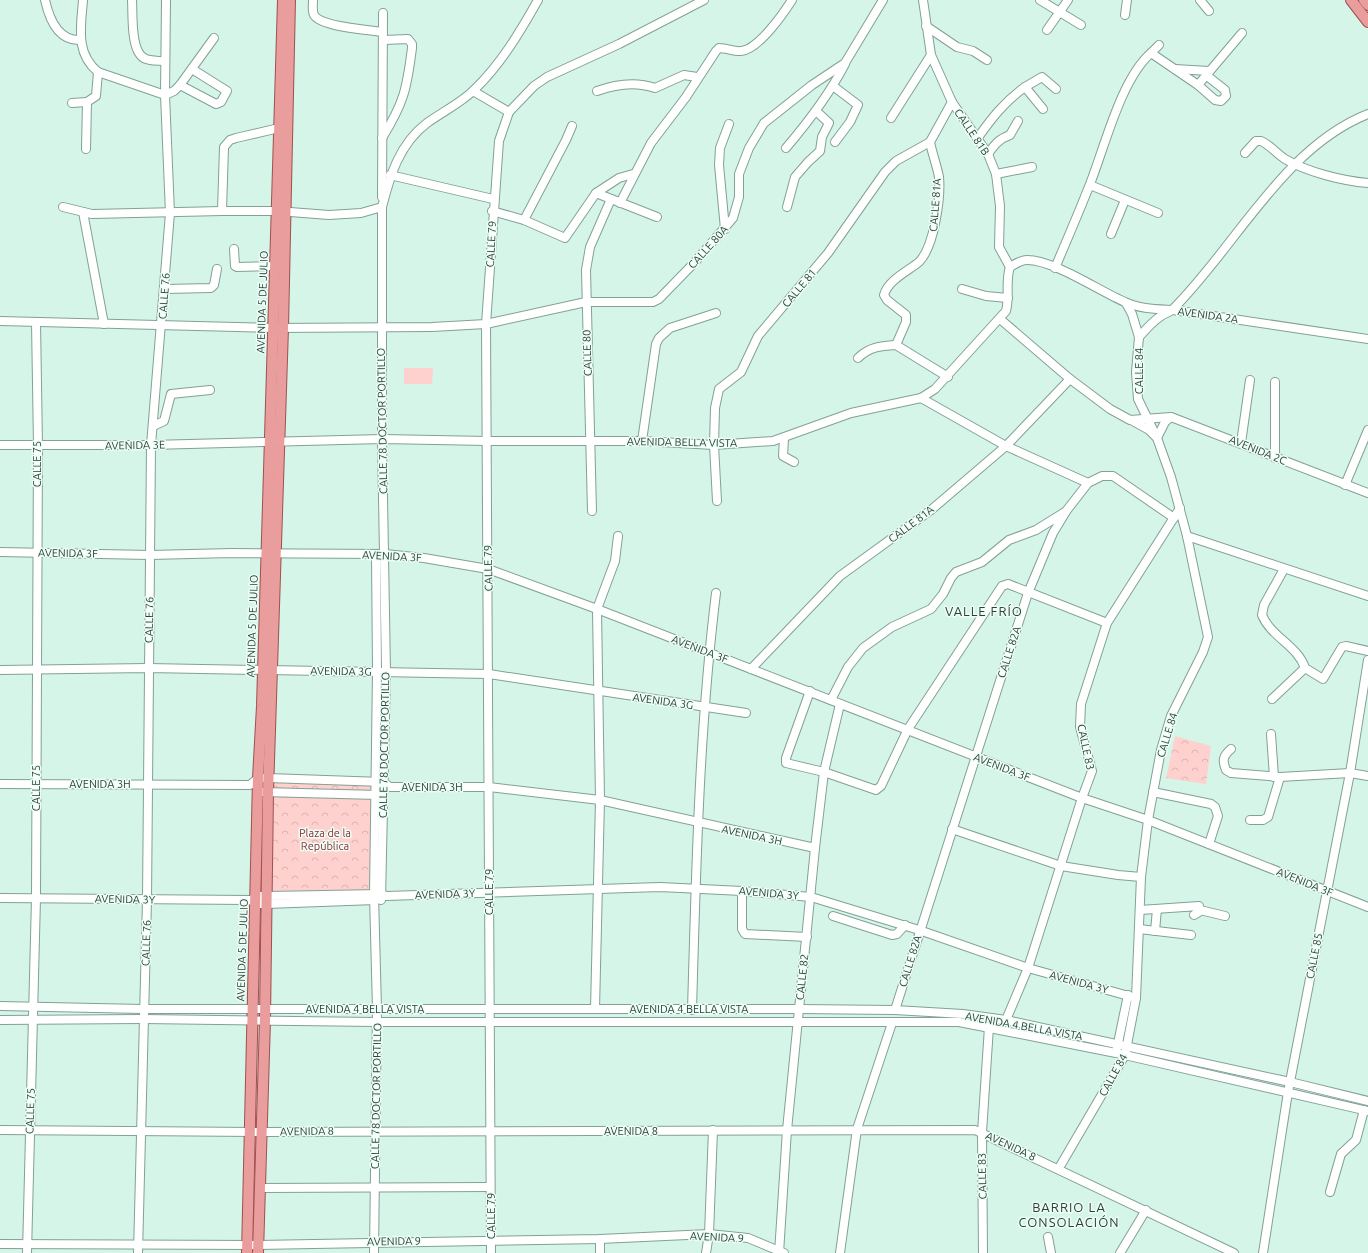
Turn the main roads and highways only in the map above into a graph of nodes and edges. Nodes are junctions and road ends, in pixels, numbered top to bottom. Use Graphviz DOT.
graph roads {
  1 [pos="283,0"];
  2 [pos="290,0"];
  3 [pos="1350,0"];
  4 [pos="1364,0"];
  5 [pos="1368,5"];
  6 [pos="1368,22"];
  7 [pos="281,212"];
  8 [pos="278,328"];
  9 [pos="259,900"];
  10 [pos="247,1249"];
  11 [pos="258,1249"];
  1 -- 7 [label="main road, AVENIDA 5 DE JULIO"];
  2 -- 7 [label="main road, AVENIDA 5 DE JULIO"];
  3 -- 6 [label="main road"];
  4 -- 5 [label="main road"];
  7 -- 8 [label="main road, AVENIDA 5 DE JULIO"];
  7 -- 8 [label="main road, AVENIDA 5 DE JULIO"];
  8 -- 9 [label="main road, AVENIDA 5 DE JULIO"];
  9 -- 10 [label="main road, AVENIDA 5 DE JULIO"];
  9 -- 11 [label="main road, AVENIDA 5 DE JULIO"];
}
